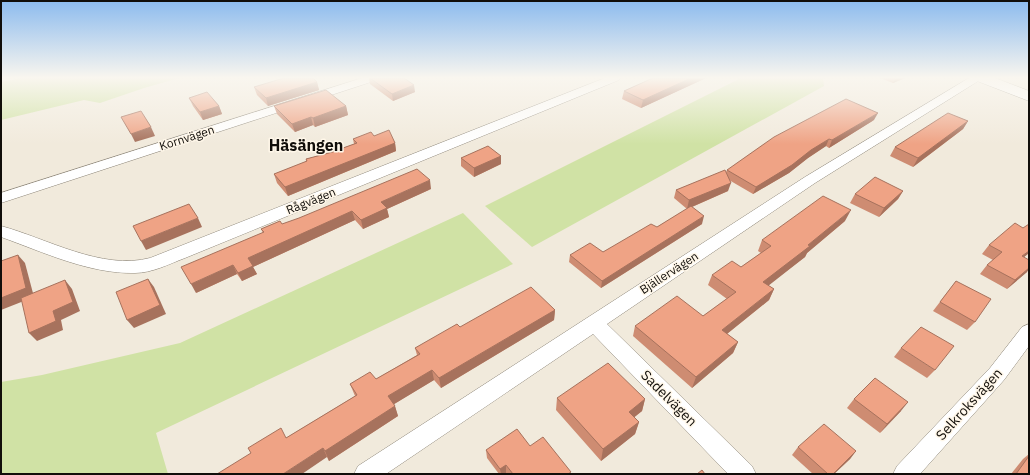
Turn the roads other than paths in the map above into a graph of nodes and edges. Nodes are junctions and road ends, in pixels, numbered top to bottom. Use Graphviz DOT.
graph roads {
  1 [pos="304,100"];
  2 [pos="560,100"];
  3 [pos="941,100"];
  4 [pos="1,198"];
  5 [pos="1,231"];
  6 [pos="594,323"];
  7 [pos="1029,332"];
  8 [pos="366,474"];
  9 [pos="744,474"];
  10 [pos="905,474"];
  1 -- 4 [label="street, Kornvägen"];
  2 -- 5 [label="street, Rågvägen"];
  3 -- 6 [label="street, Bjällervägen"];
  6 -- 8 [label="street, Bjällervägen"];
  6 -- 9 [label="street, Sadelvägen"];
  7 -- 10 [label="street, Selkroksvägen"];
}
